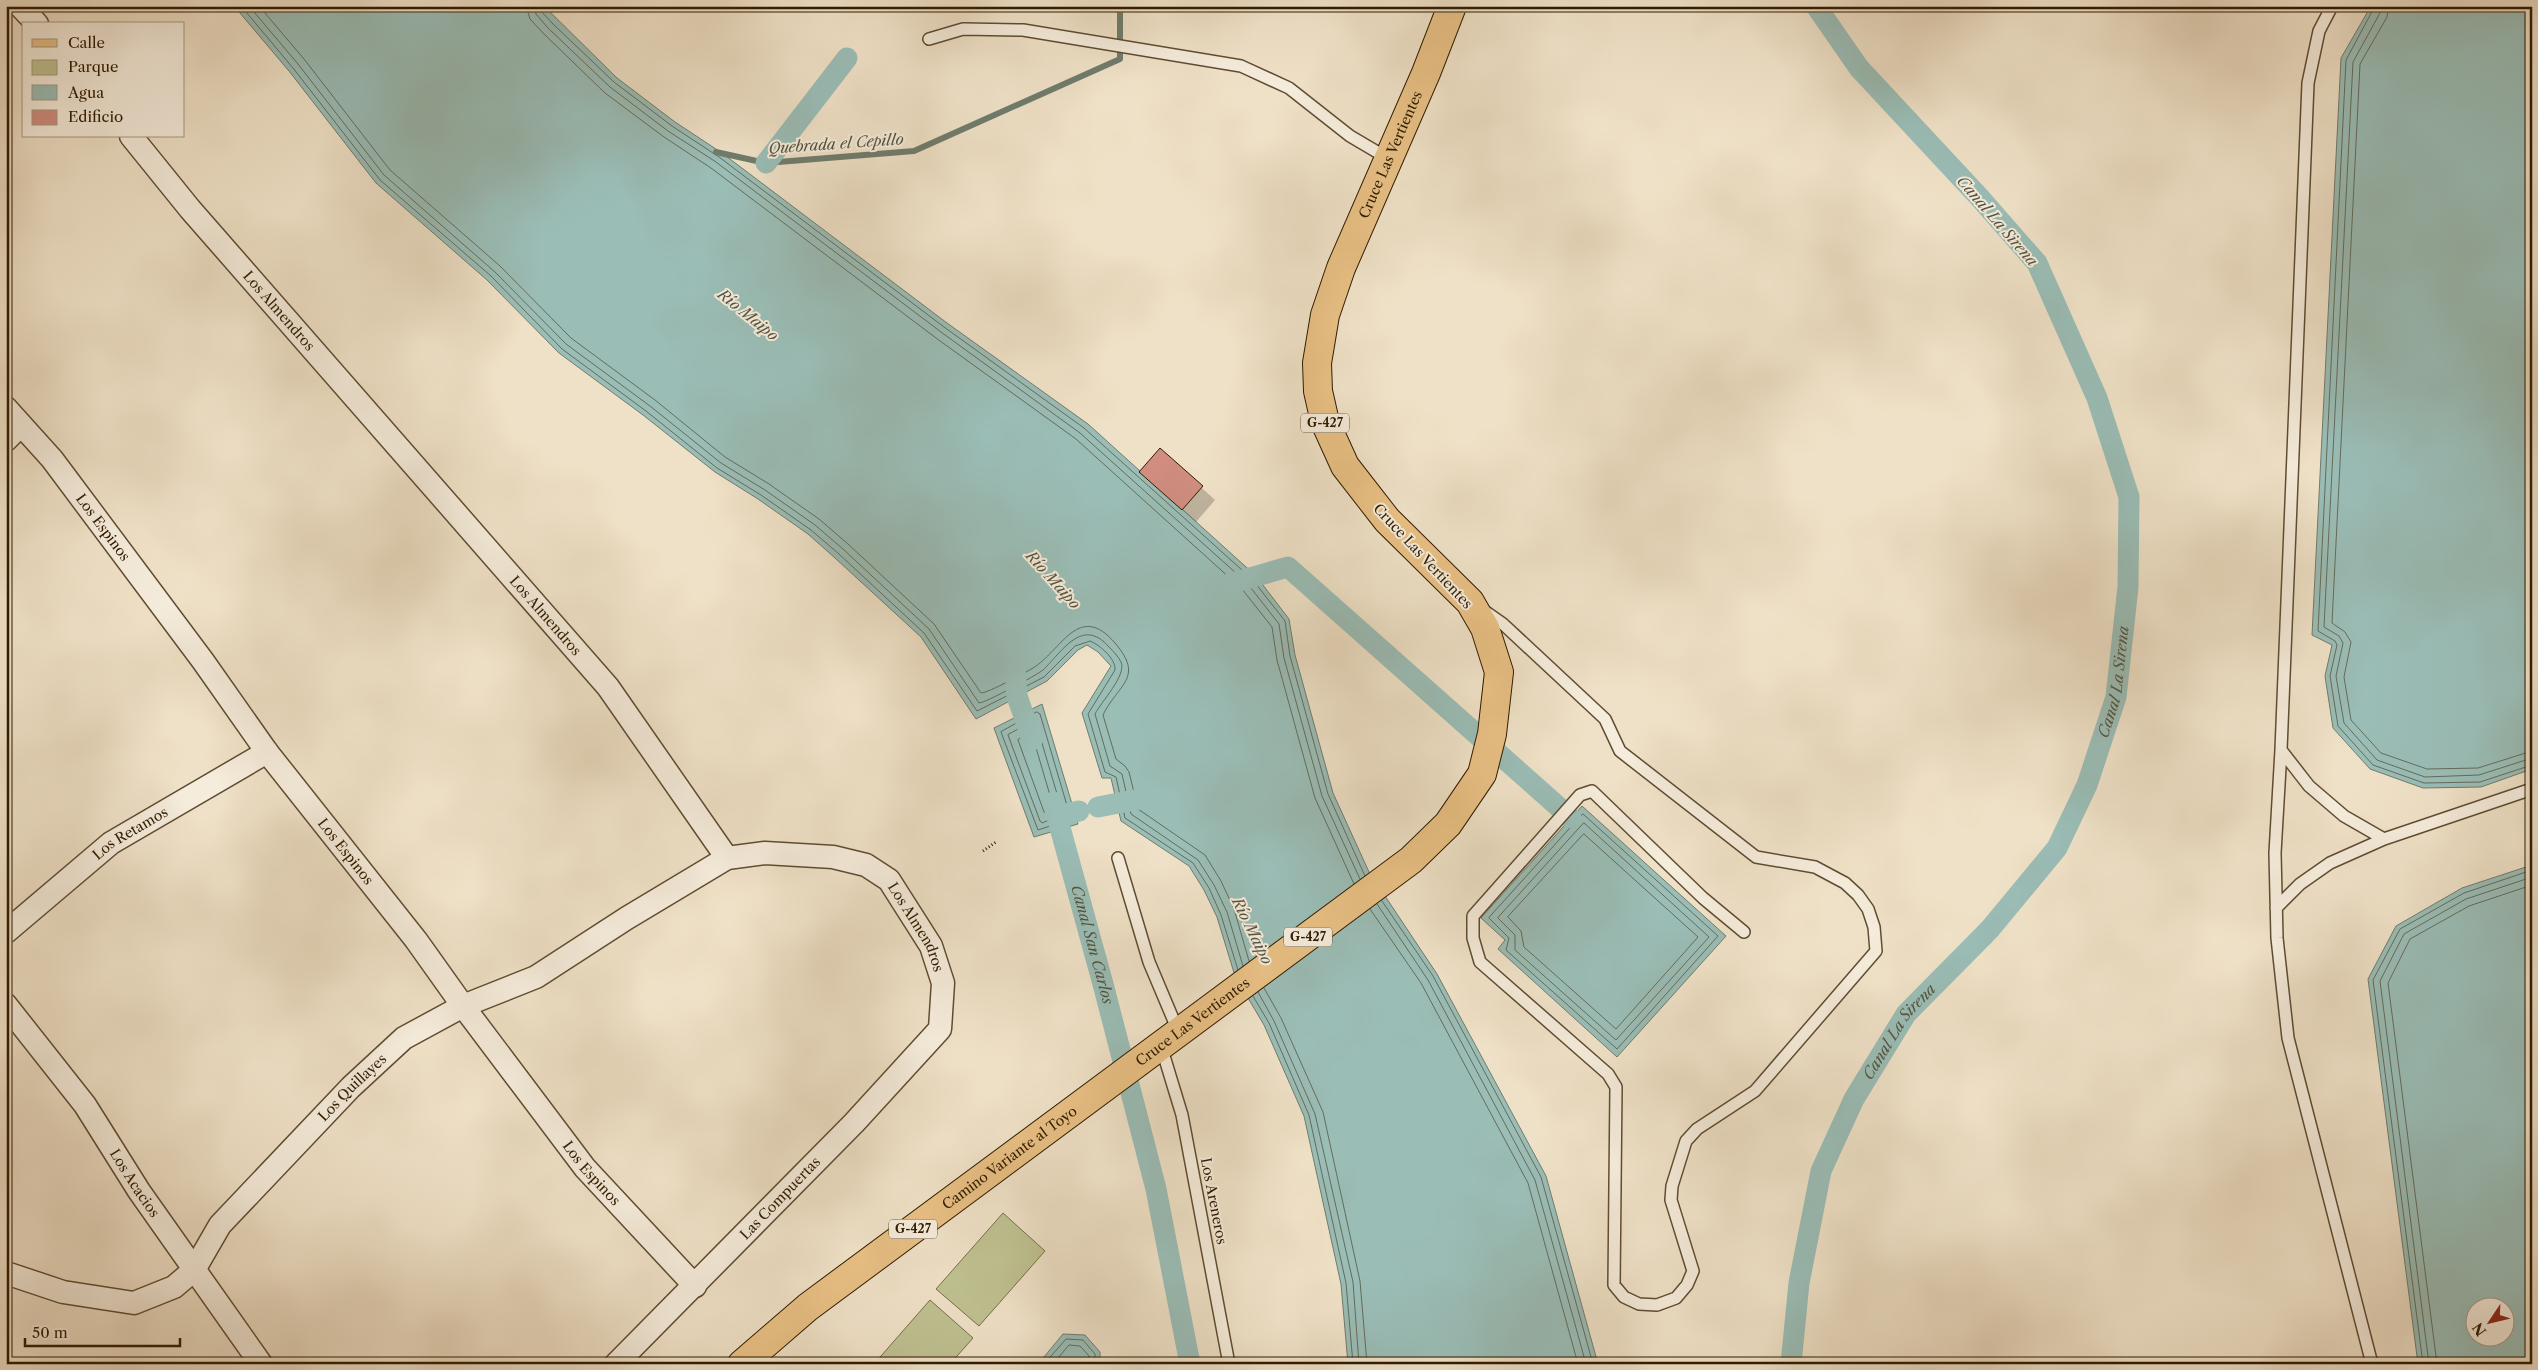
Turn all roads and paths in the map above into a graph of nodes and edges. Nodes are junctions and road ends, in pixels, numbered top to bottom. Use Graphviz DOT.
graph roads {
  1 [pos="20,6"];
  2 [pos="1452,6"];
  3 [pos="2332,6"];
  4 [pos="35,22"];
  5 [pos="929,40"];
  6 [pos="133,138"];
  7 [pos="1389,159"];
  8 [pos="6,408"];
  9 [pos="14,432"];
  10 [pos="1470,602"];
  11 [pos="2281,750"];
  12 [pos="267,752"];
  13 [pos="2532,789"];
  14 [pos="2384,839"];
  15 [pos="996,842"];
  16 [pos="983,851"];
  17 [pos="727,858"];
  18 [pos="1118,858"];
  19 [pos="2276,908"];
  20 [pos="6,932"];
  21 [pos="1744,932"];
  22 [pos="6,1004"];
  23 [pos="463,1006"];
  24 [pos="940,1029"];
  25 [pos="1165,1043"];
  26 [pos="1088,1100"];
  27 [pos="194,1270"];
  28 [pos="6,1273"];
  29 [pos="695,1286"];
  30 [pos="261,1364"];
  31 [pos="616,1364"];
  32 [pos="742,1364"];
  33 [pos="1229,1364"];
  34 [pos="2372,1364"];
  1 -- 4 [label="street"];
  2 -- 7 [label="main road, Cruce Las Vertientes / G-427"];
  3 -- 11 [label="lane"];
  5 -- 7 [label="lane"];
  6 -- 17 [label="street, Los Almendros"];
  7 -- 10 [label="main road, Cruce Las Vertientes / G-427"];
  8 -- 9 [label="street, Los Espinos"];
  9 -- 12 [label="street, Los Espinos"];
  10 -- 21 [label="lane"];
  10 -- 25 [label="main road, Cruce Las Vertientes / G-427"];
  11 -- 14 [label="lane"];
  11 -- 19 [label="lane"];
  12 -- 20 [label="street, Los Retamos"];
  12 -- 23 [label="street, Los Espinos"];
  13 -- 14 [label="lane"];
  14 -- 19 [label="lane"];
  15 -- 16 [label="path"];
  17 -- 23 [label="street, Los Quillayes"];
  17 -- 24 [label="street, Los Almendros"];
  18 -- 25 [label="lane, Los Areneros"];
  19 -- 34 [label="lane"];
  22 -- 27 [label="street, Los Acacios"];
  23 -- 27 [label="street, Los Quillayes"];
  23 -- 29 [label="street, Los Espinos"];
  24 -- 29 [label="street, Las Compuertas"];
  25 -- 26 [label="main road, Cruce Las Vertientes / G-427"];
  25 -- 33 [label="lane, Los Areneros"];
  26 -- 32 [label="main road, Camino Variante al Toyo / G-427"];
  27 -- 28 [label="street, Los Quillayes"];
  27 -- 30 [label="street, Los Acacios"];
  29 -- 31 [label="street, Las Compuertas"];
}
